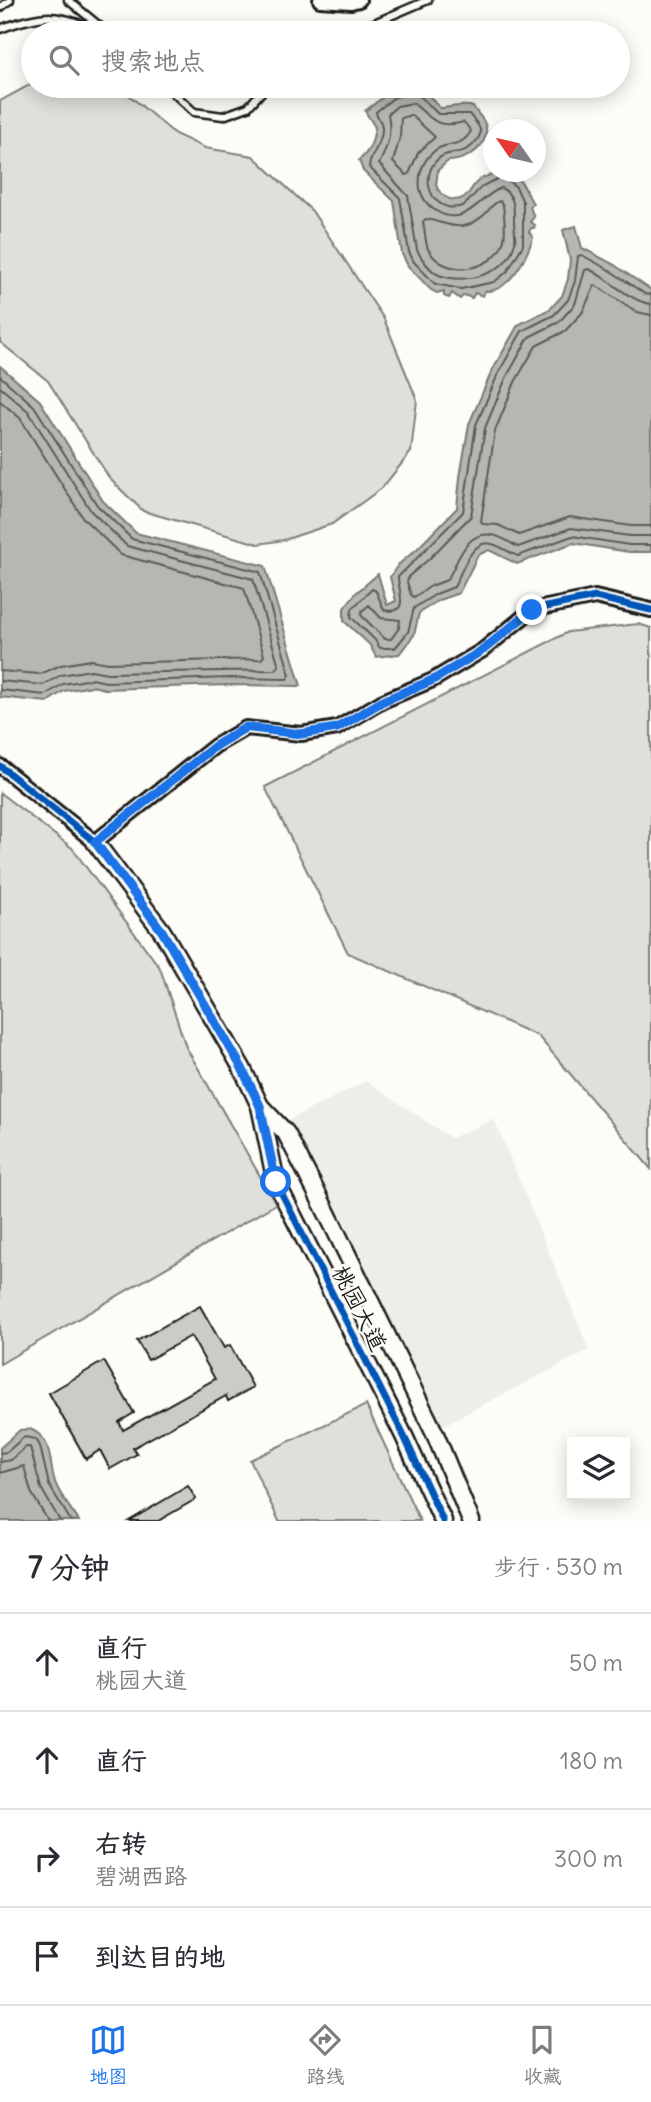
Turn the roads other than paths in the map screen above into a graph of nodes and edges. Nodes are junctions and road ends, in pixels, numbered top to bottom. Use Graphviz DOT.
graph roads {
  1 [pos="10,0"];
  2 [pos="68,0"];
  3 [pos="320,0"];
  4 [pos="359,0"];
  5 [pos="428,0"];
  6 [pos="0,8"];
  7 [pos="21,21"];
  8 [pos="22,21"];
  9 [pos="77,21"];
  10 [pos="93,21"];
  11 [pos="379,21"];
  12 [pos="0,29"];
  13 [pos="179,98"];
  14 [pos="256,98"];
  15 [pos="651,610"];
  16 [pos="0,765"];
  17 [pos="95,842"];
  18 [pos="260,1106"];
  19 [pos="443,1521"];
  20 [pos="471,1521"];
  1 -- 6 [label="lane"];
  2 -- 10 [label="lane"];
  3 -- 4 [label="street"];
  5 -- 11 [label="lane"];
  7 -- 12 [label="lane"];
  8 -- 9 [label="lane"];
  13 -- 14 [label="lane"];
  15 -- 17 [label="street"];
  16 -- 17 [label="street"];
  17 -- 18 [label="street"];
  18 -- 19 [label="street, 桃园大道"];
  18 -- 20 [label="street, 桃园大道"];
}
